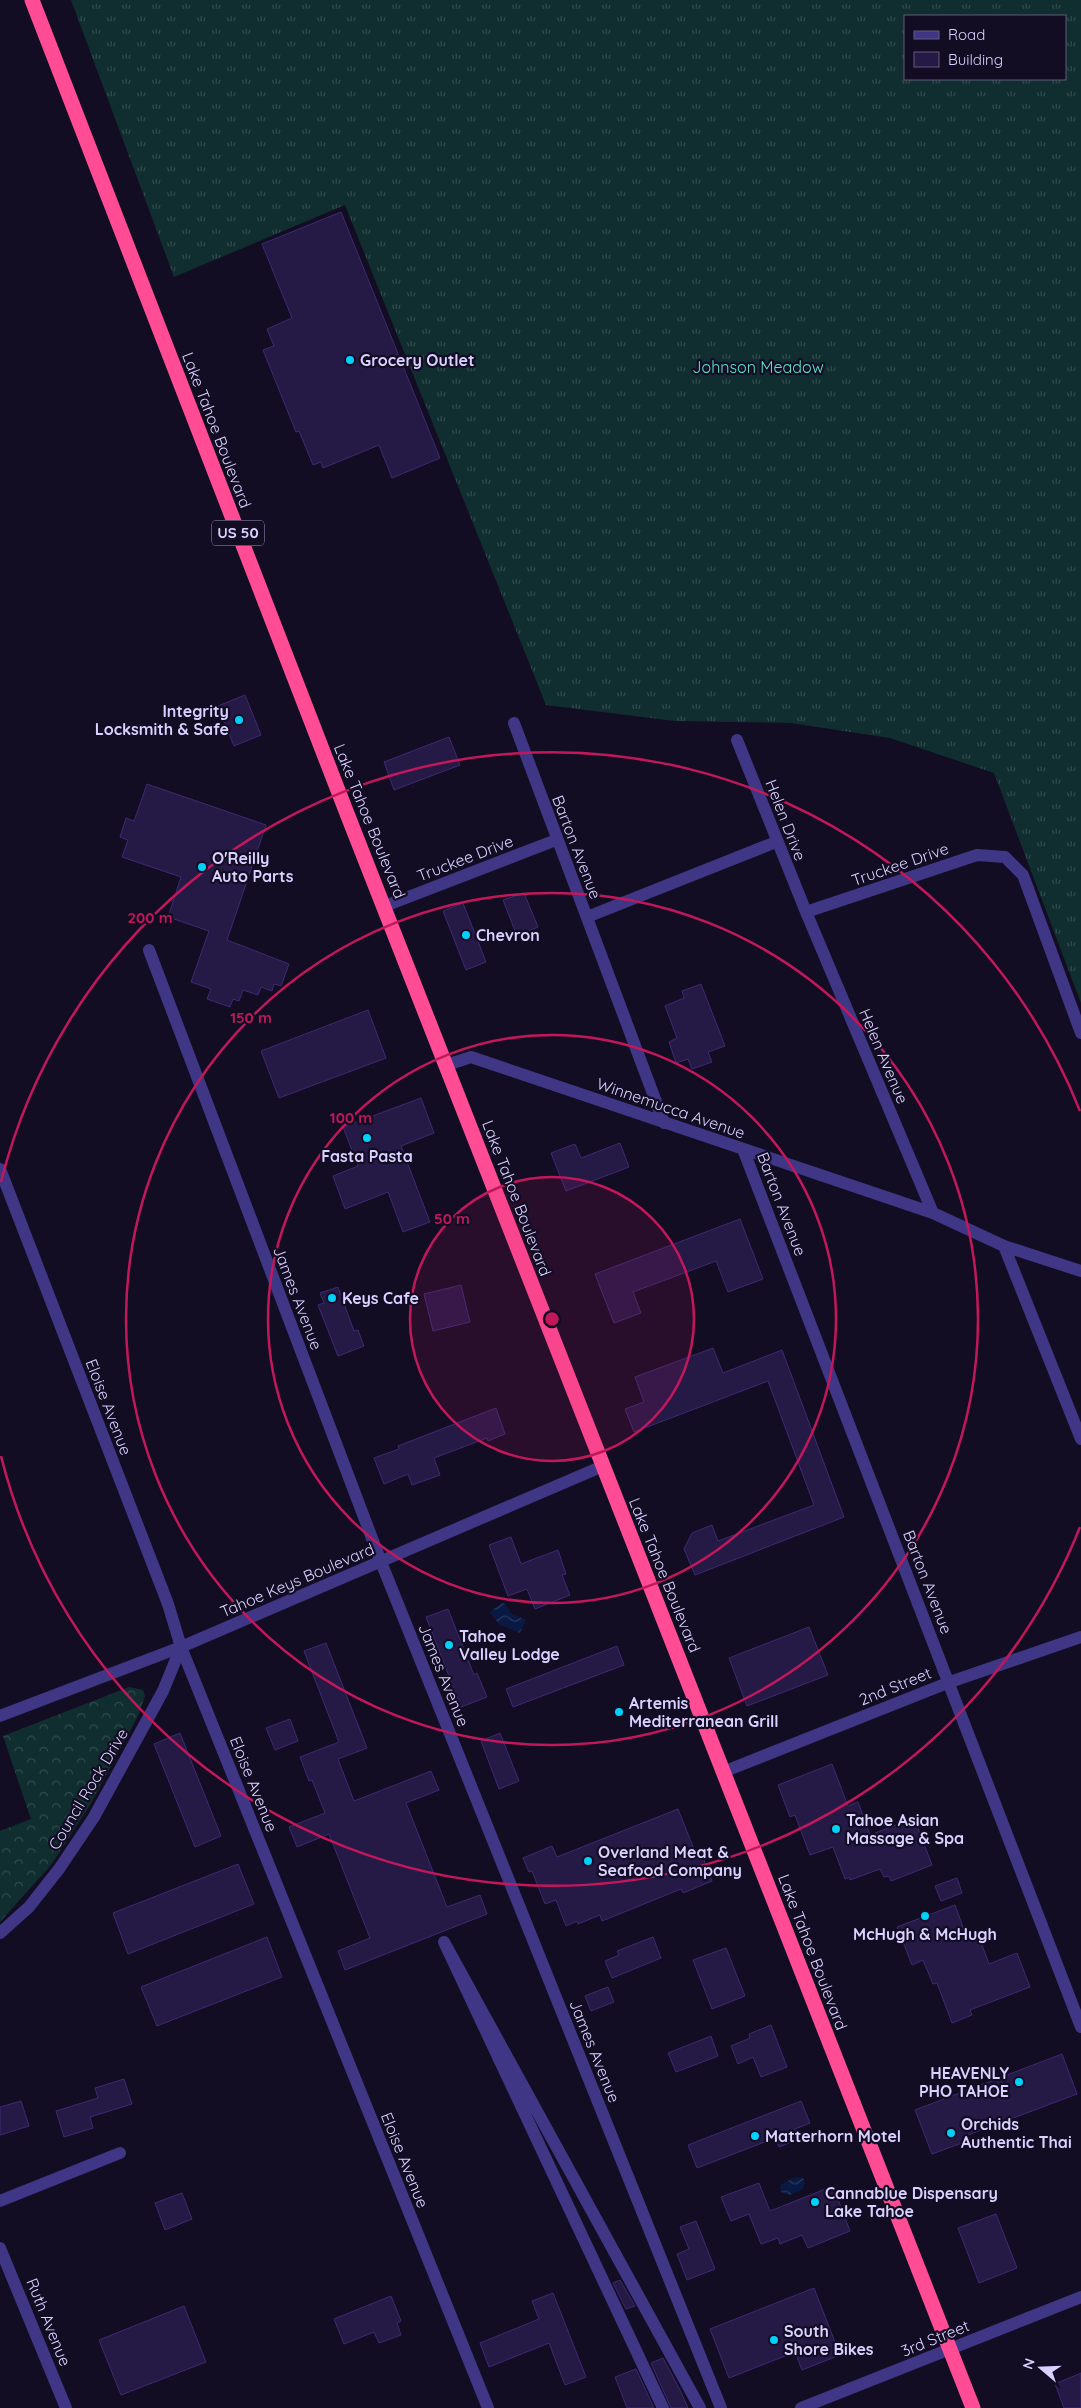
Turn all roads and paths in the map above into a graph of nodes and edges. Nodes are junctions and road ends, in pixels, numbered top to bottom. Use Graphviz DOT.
graph roads {
  1 [pos="32,0"];
  2 [pos="514,723"];
  3 [pos="738,740"];
  4 [pos="556,840"];
  5 [pos="776,842"];
  6 [pos="385,906"];
  7 [pos="806,912"];
  8 [pos="587,917"];
  9 [pos="149,950"];
  10 [pos="1081,1033"];
  11 [pos="447,1064"];
  12 [pos="664,1123"];
  13 [pos="743,1149"];
  14 [pos="0,1170"];
  15 [pos="933,1213"];
  16 [pos="1004,1246"];
  17 [pos="1081,1271"];
  18 [pos="1081,1439"];
  19 [pos="603,1466"];
  20 [pos="381,1562"];
  21 [pos="1081,1637"];
  22 [pos="181,1647"];
  23 [pos="950,1682"];
  24 [pos="0,1716"];
  25 [pos="723,1772"];
  26 [pos="0,1933"];
  27 [pos="1081,2027"];
  28 [pos="120,2153"];
  29 [pos="0,2202"];
  30 [pos="0,2248"];
  31 [pos="1081,2297"];
  32 [pos="950,2349"];
  33 [pos="66,2408"];
  34 [pos="488,2408"];
  35 [pos="663,2408"];
  36 [pos="700,2408"];
  37 [pos="721,2408"];
  38 [pos="801,2408"];
  39 [pos="973,2408"];
  1 -- 6 [label="highway, Lake Tahoe Boulevard / US 50"];
  2 -- 4 [label="street, Barton Avenue"];
  3 -- 5 [label="street, Helen Drive"];
  4 -- 6 [label="street, Truckee Drive"];
  4 -- 8 [label="street, Barton Avenue"];
  5 -- 7 [label="street, Helen Drive"];
  5 -- 8 [label="street"];
  6 -- 11 [label="highway, Lake Tahoe Boulevard / US 50"];
  7 -- 10 [label="street, Truckee Drive"];
  7 -- 15 [label="street, Helen Avenue"];
  8 -- 12 [label="street, Barton Avenue"];
  9 -- 20 [label="street, James Avenue"];
  11 -- 12 [label="street, Winnemucca Avenue"];
  11 -- 19 [label="highway, Lake Tahoe Boulevard / US 50"];
  12 -- 13 [label="street, Winnemucca Avenue"];
  13 -- 15 [label="street, Winnemucca Avenue"];
  13 -- 23 [label="street, Barton Avenue"];
  14 -- 22 [label="street, Eloise Avenue"];
  15 -- 16 [label="street, Winnemucca Avenue"];
  16 -- 17 [label="street, Winnemucca Avenue"];
  16 -- 18 [label="street"];
  19 -- 20 [label="street, Tahoe Keys Boulevard"];
  19 -- 25 [label="highway, Lake Tahoe Boulevard / US 50"];
  20 -- 22 [label="street, Tahoe Keys Boulevard"];
  20 -- 37 [label="street, James Avenue"];
  21 -- 23 [label="street, 2nd Street"];
  22 -- 24 [label="street, Tahoe Keys Boulevard"];
  22 -- 26 [label="street, Council Rock Drive"];
  22 -- 34 [label="street, Eloise Avenue"];
  23 -- 25 [label="street, 2nd Street"];
  23 -- 27 [label="street, Barton Avenue"];
  25 -- 32 [label="highway, Lake Tahoe Boulevard / US 50"];
  28 -- 29 [label="street"];
  30 -- 33 [label="street, Ruth Avenue"];
  31 -- 32 [label="street, 3rd Street"];
  32 -- 38 [label="street, 3rd Street"];
  32 -- 39 [label="highway, Lake Tahoe Boulevard / US 50"];
  35 -- 36 [label="street"];
}
